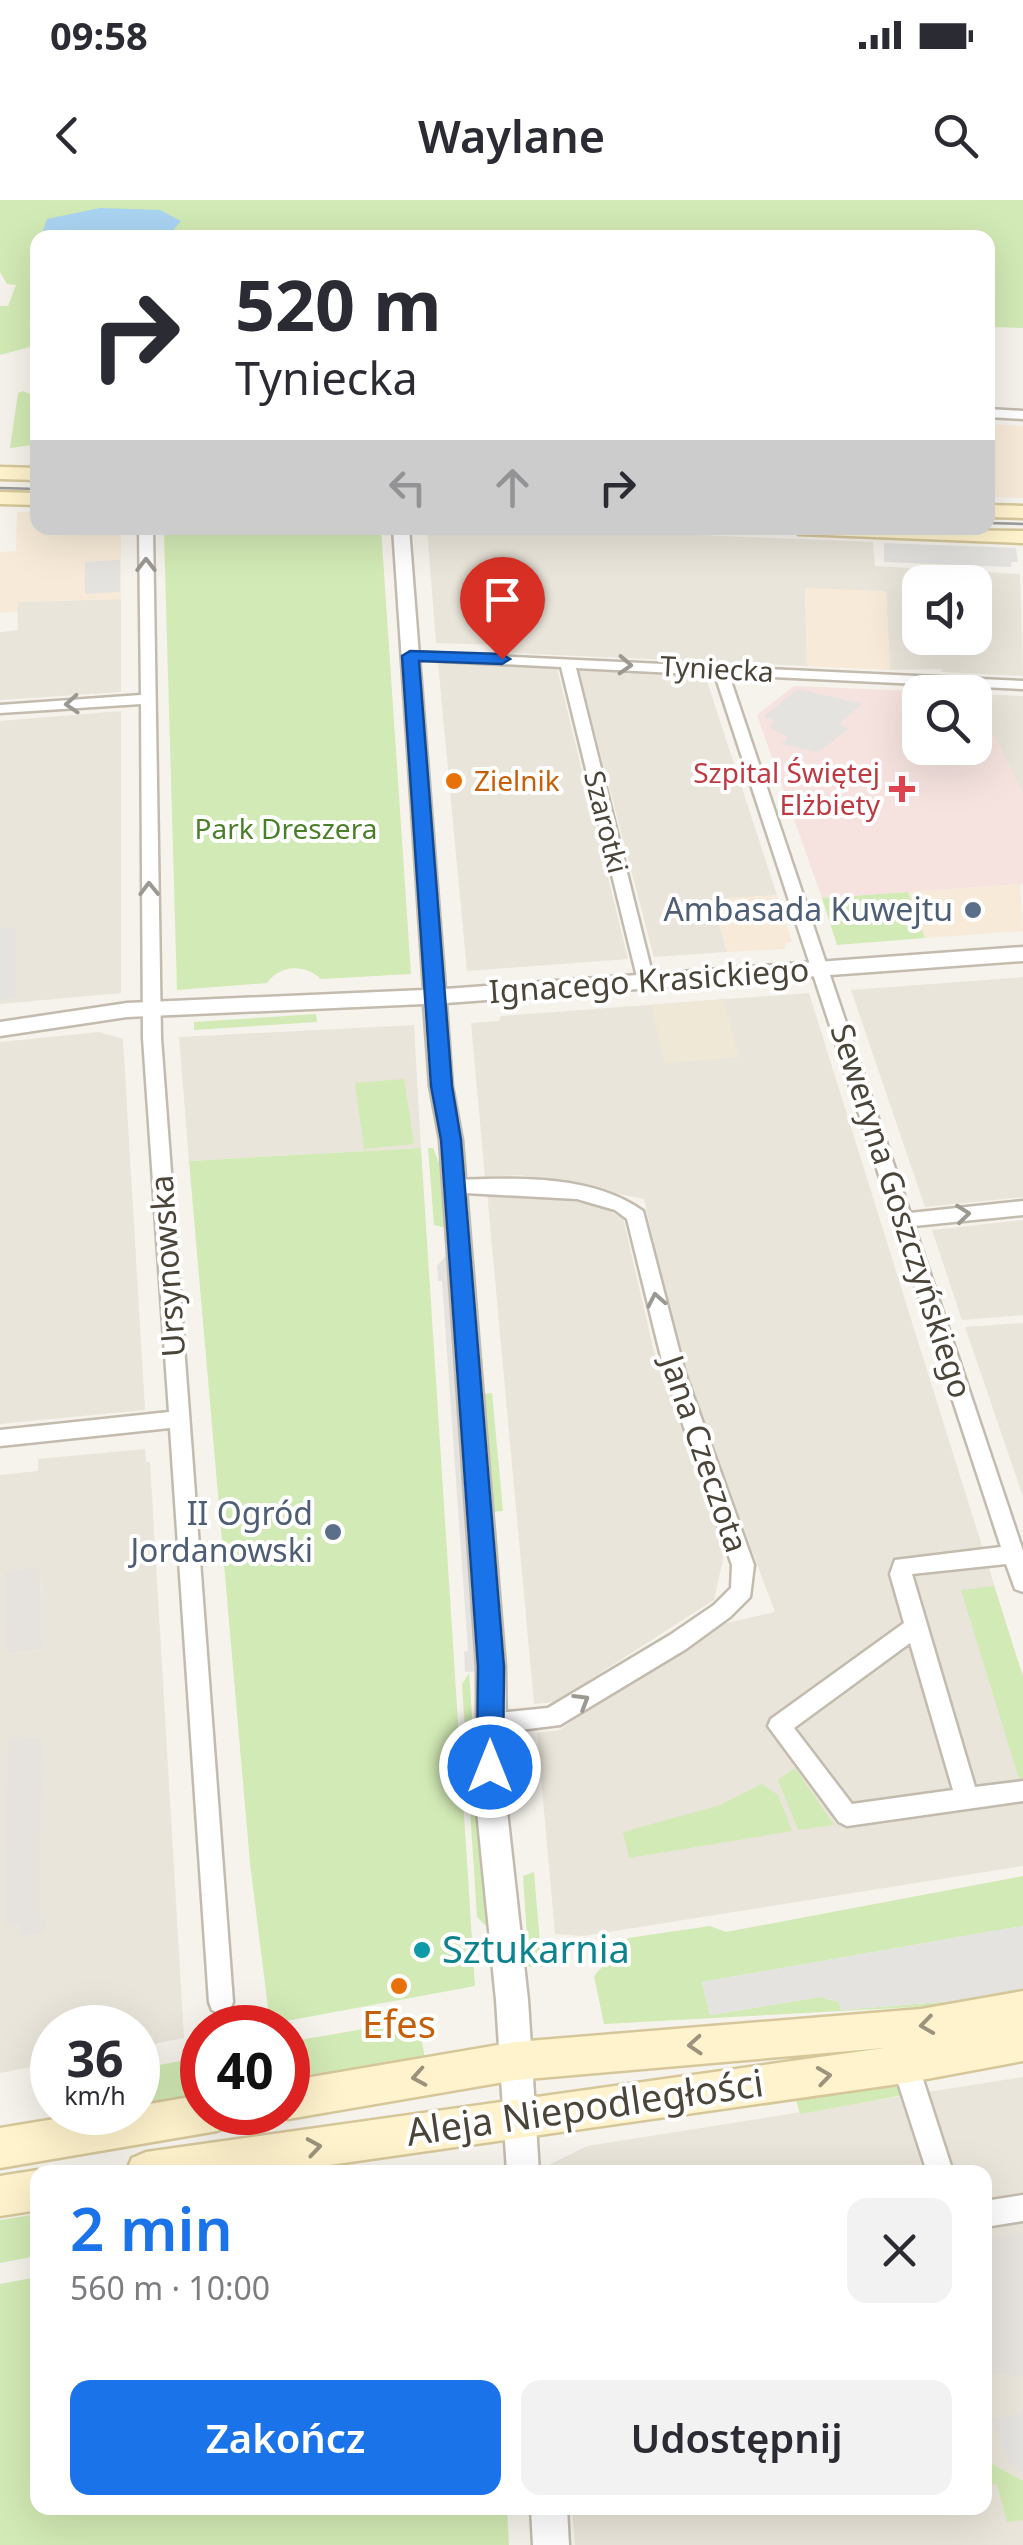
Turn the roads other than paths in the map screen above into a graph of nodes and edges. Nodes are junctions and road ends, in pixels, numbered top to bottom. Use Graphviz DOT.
graph roads {
  1 [pos="995,413"];
  2 [pos="1023,415"];
  3 [pos="0,473"];
  4 [pos="30,474"];
  5 [pos="0,498"];
  6 [pos="30,499"];
  7 [pos="995,511"];
  8 [pos="1023,512"];
  9 [pos="146,535"];
  10 [pos="401,535"];
  11 [pos="973,535"];
  12 [pos="1023,537"];
  13 [pos="410,656"];
  14 [pos="566,662"];
  15 [pos="720,669"];
  16 [pos="1023,685"];
  17 [pos="145,699"];
  18 [pos="0,708"];
  19 [pos="1023,954"];
  20 [pos="821,968"];
  21 [pos="646,981"];
  22 [pos="435,997"];
  23 [pos="151,1014"];
  24 [pos="0,1029"];
  25 [pos="454,1187"];
  26 [pos="1023,1208"];
  27 [pos="904,1220"];
  28 [pos="178,1419"];
  29 [pos="0,1438"];
  30 [pos="1014,1539"];
  31 [pos="1023,1583"];
  32 [pos="916,1626"];
  33 [pos="490,1724"];
  34 [pos="1023,1792"];
  35 [pos="966,1799"];
  36 [pos="221,2002"];
  37 [pos="1023,2009"];
  38 [pos="1023,2043"];
  39 [pos="516,2061"];
  40 [pos="905,2064"];
  41 [pos="310,2096"];
  42 [pos="519,2117"];
  43 [pos="180,2118"];
  44 [pos="0,2148"];
  45 [pos="193,2165"];
  46 [pos="522,2165"];
  47 [pos="938,2165"];
  48 [pos="30,2191"];
  49 [pos="0,2196"];
  50 [pos="1023,2208"];
  51 [pos="992,2213"];
  52 [pos="549,2515"];
  53 [pos="552,2545"];
  1 -- 2 [label="street"];
  3 -- 4 [label="main road"];
  5 -- 6 [label="main road"];
  7 -- 8 [label="main road"];
  17 -- 9 [label="street, Ursynowska, one-way"];
  10 -- 13 [label="street"];
  11 -- 12 [label="main road"];
  13 -- 14 [label="street, Tyniecka"];
  13 -- 22 [label="street"];
  14 -- 15 [label="street, Tyniecka, one-way"];
  14 -- 21 [label="street, Szarotki"];
  15 -- 16 [label="street, Tyniecka"];
  15 -- 20 [label="street, Seweryna Goszczyńskiego"];
  17 -- 18 [label="street, one-way"];
  23 -- 17 [label="street, Ursynowska, one-way"];
  19 -- 20 [label="street, Ignacego Krasickiego"];
  20 -- 21 [label="street, Ignacego Krasickiego"];
  20 -- 27 [label="street, Seweryna Goszczyńskiego"];
  21 -- 22 [label="street, Ignacego Krasickiego"];
  22 -- 23 [label="street, Ignacego Krasickiego"];
  22 -- 25 [label="street"];
  23 -- 24 [label="street, Ignacego Krasickiego"];
  23 -- 28 [label="street, Ursynowska"];
  25 -- 33 [label="street"];
  33 -- 25 [label="street, Jana Czeczota, one-way"];
  27 -- 26 [label="street, one-way"];
  27 -- 30 [label="street, Seweryna Goszczyńskiego"];
  28 -- 29 [label="street"];
  28 -- 36 [label="street, Ursynowska"];
  30 -- 31 [label="street, Seweryna Goszczyńskiego"];
  30 -- 32 [label="street"];
  32 -- 35 [label="street"];
  32 -- 35 [label="street"];
  33 -- 39 [label="street"];
  34 -- 35 [label="street"];
  37 -- 39 [label="main road, Aleja Niepodległości, one-way"];
  38 -- 40 [label="main road, Aleja Niepodległości"];
  39 -- 41 [label="main road, Aleja Niepodległości, one-way"];
  39 -- 42 [label="street"];
  42 -- 40 [label="main road, Aleja Niepodległości, one-way"];
  40 -- 47 [label="street"];
  45 -- 42 [label="main road, Aleja Niepodległości, one-way"];
  42 -- 46 [label="street"];
  43 -- 44 [label="main road"];
  48 -- 49 [label="main road"];
  50 -- 51 [label="street"];
  52 -- 53 [label="street"];
}
